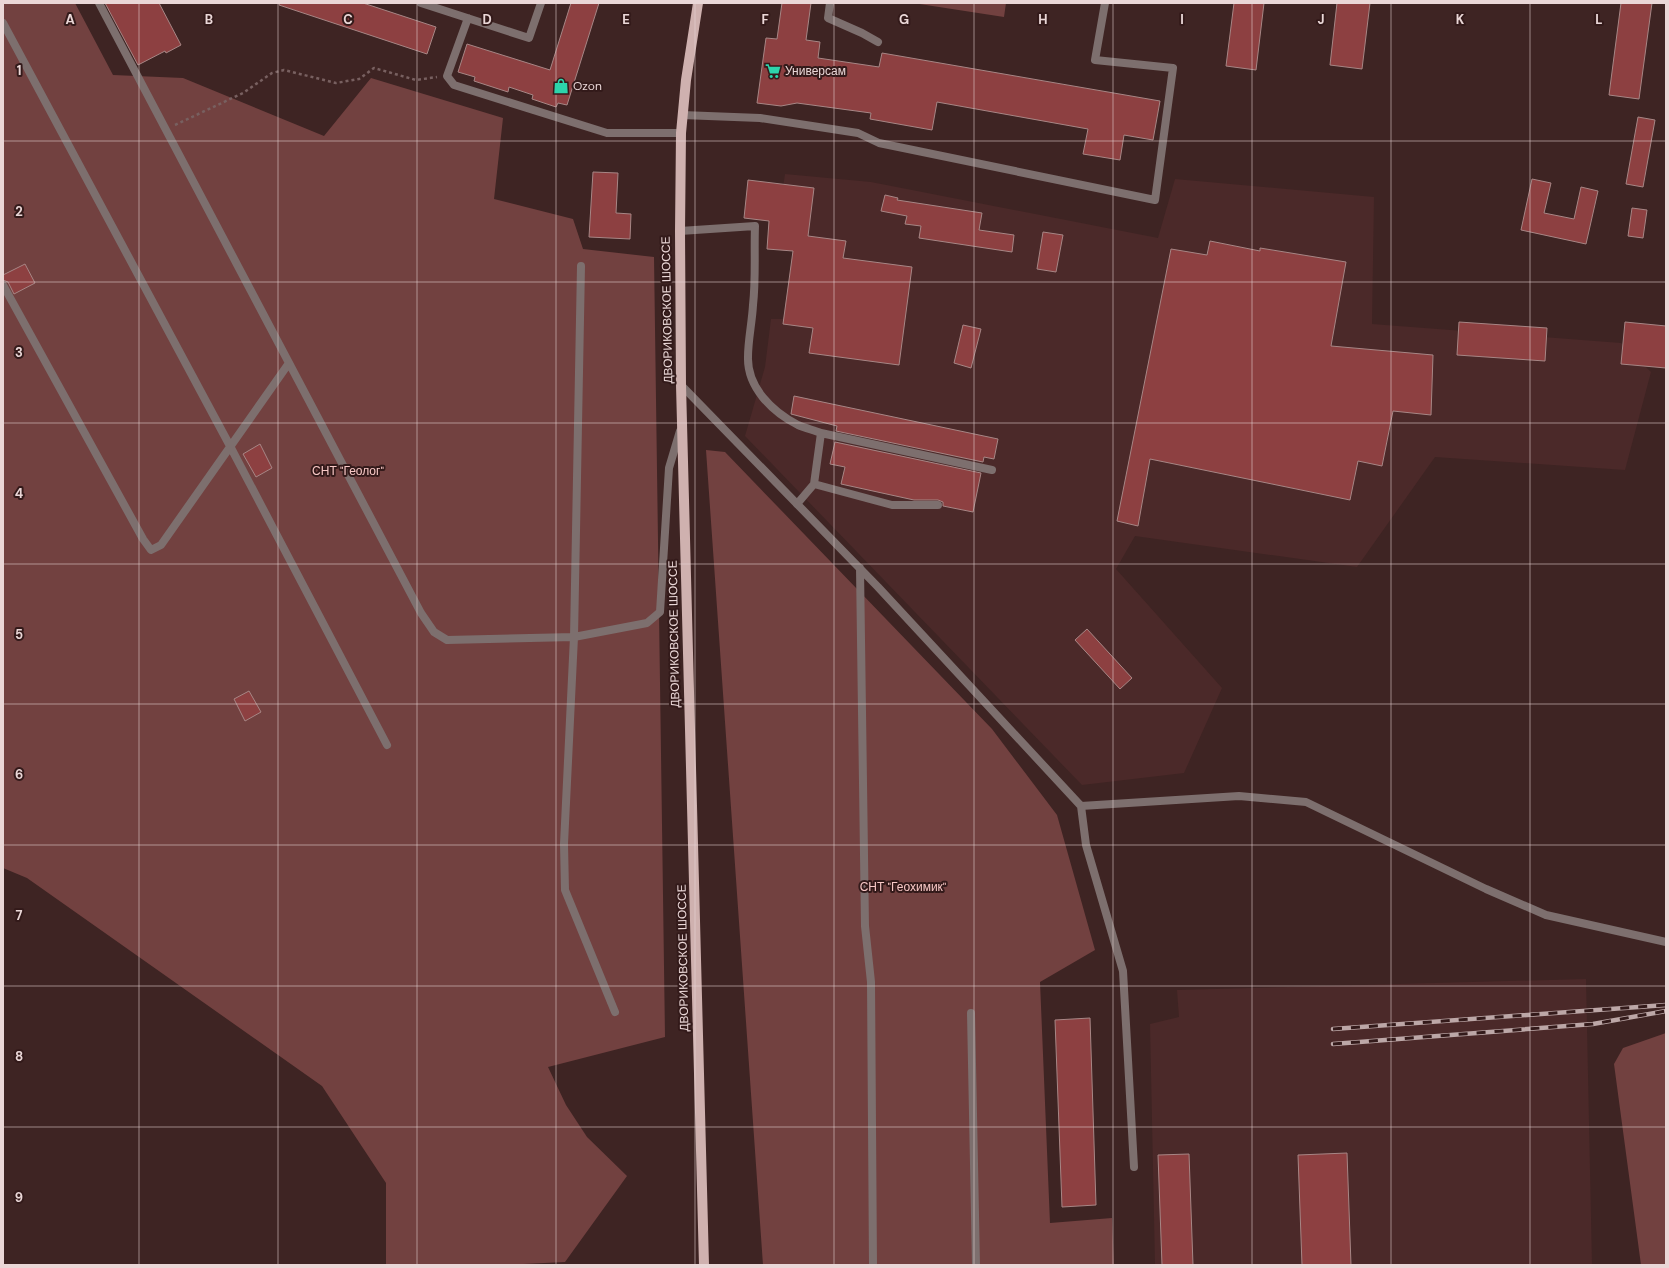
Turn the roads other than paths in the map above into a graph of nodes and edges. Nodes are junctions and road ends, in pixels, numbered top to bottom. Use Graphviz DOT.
graph roads {
  1 [pos="99,3"];
  2 [pos="421,3"];
  3 [pos="541,3"];
  4 [pos="698,3"];
  5 [pos="830,3"];
  6 [pos="1105,3"];
  7 [pos="468,18"];
  8 [pos="3,23"];
  9 [pos="878,42"];
  10 [pos="682,115"];
  11 [pos="681,133"];
  12 [pos="680,231"];
  13 [pos="581,266"];
  14 [pos="3,285"];
  15 [pos="289,363"];
  16 [pos="681,386"];
  17 [pos="682,426"];
  18 [pos="821,433"];
  19 [pos="230,446"];
  20 [pos="992,470"];
  21 [pos="814,484"];
  22 [pos="796,504"];
  23 [pos="938,505"];
  24 [pos="860,568"];
  25 [pos="574,637"];
  26 [pos="387,746"];
  27 [pos="1081,806"];
  28 [pos="1666,942"];
  29 [pos="615,1012"];
  30 [pos="971,1013"];
  31 [pos="1134,1167"];
  32 [pos="704,1265"];
  33 [pos="873,1265"];
  34 [pos="976,1265"];
  1 -- 15 [label="street"];
  2 -- 7 [label="street"];
  3 -- 7 [label="street"];
  4 -- 10 [label="main road, ДВОРИКОВСКОЕ ШОССЕ"];
  5 -- 9 [label="street"];
  6 -- 10 [label="street"];
  7 -- 11 [label="street"];
  8 -- 19 [label="street"];
  10 -- 11 [label="main road, ДВОРИКОВСКОЕ ШОССЕ"];
  11 -- 12 [label="main road, ДВОРИКОВСКОЕ ШОССЕ"];
  12 -- 16 [label="main road, ДВОРИКОВСКОЕ ШОССЕ"];
  12 -- 18 [label="street"];
  13 -- 25 [label="street"];
  14 -- 19 [label="street"];
  15 -- 19 [label="street"];
  15 -- 25 [label="street"];
  16 -- 17 [label="main road, ДВОРИКОВСКОЕ ШОССЕ"];
  16 -- 22 [label="street"];
  17 -- 25 [label="street"];
  17 -- 32 [label="main road, ДВОРИКОВСКОЕ ШОССЕ"];
  18 -- 20 [label="street"];
  18 -- 21 [label="street"];
  19 -- 26 [label="street"];
  21 -- 22 [label="street"];
  21 -- 23 [label="street"];
  22 -- 24 [label="street"];
  24 -- 27 [label="street"];
  24 -- 33 [label="street"];
  25 -- 29 [label="street"];
  27 -- 28 [label="street"];
  27 -- 31 [label="street"];
  30 -- 34 [label="street"];
}
